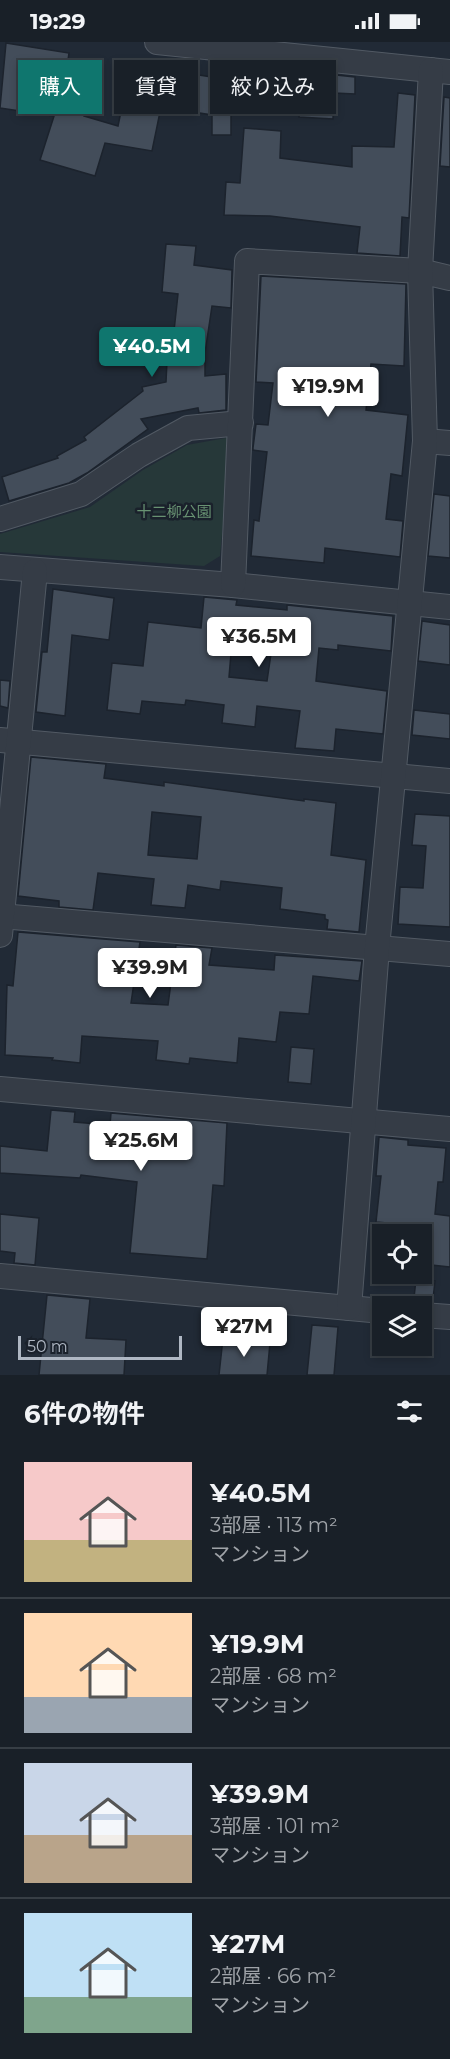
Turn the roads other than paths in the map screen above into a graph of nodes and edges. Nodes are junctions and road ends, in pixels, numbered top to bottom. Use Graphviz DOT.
graph roads {
  1 [pos="157,42"];
  2 [pos="211,45"];
  3 [pos="441,71"];
  4 [pos="420,271"];
  5 [pos="450,278"];
  6 [pos="241,423"];
  7 [pos="425,441"];
  8 [pos="450,443"];
  9 [pos="0,519"];
  10 [pos="0,567"];
  11 [pos="35,571"];
  12 [pos="233,585"];
  13 [pos="411,604"];
  14 [pos="450,607"];
  15 [pos="9,741"];
  16 [pos="393,776"];
  17 [pos="450,781"];
  18 [pos="1,922"];
  19 [pos="377,948"];
  20 [pos="450,954"];
  21 [pos="0,1089"];
  22 [pos="363,1122"];
  23 [pos="450,1130"];
  24 [pos="0,1276"];
  25 [pos="349,1308"];
  26 [pos="372,1310"];
  27 [pos="432,1316"];
  28 [pos="450,1317"];
  1 -- 2 [label="street"];
  2 -- 3 [label="street"];
  3 -- 4 [label="street"];
  4 -- 5 [label="street"];
  4 -- 6 [label="street"];
  4 -- 7 [label="street"];
  6 -- 9 [label="street"];
  6 -- 12 [label="street"];
  7 -- 8 [label="street"];
  7 -- 13 [label="street"];
  10 -- 11 [label="street"];
  11 -- 12 [label="street"];
  11 -- 15 [label="street"];
  12 -- 13 [label="street"];
  13 -- 14 [label="street"];
  13 -- 16 [label="street"];
  15 -- 16 [label="street"];
  15 -- 18 [label="street"];
  16 -- 17 [label="street"];
  16 -- 19 [label="street"];
  18 -- 19 [label="street"];
  19 -- 20 [label="street"];
  19 -- 22 [label="street"];
  21 -- 22 [label="street"];
  22 -- 23 [label="street"];
  22 -- 25 [label="street"];
  24 -- 25 [label="street"];
  25 -- 26 [label="street"];
  27 -- 28 [label="street"];
}
